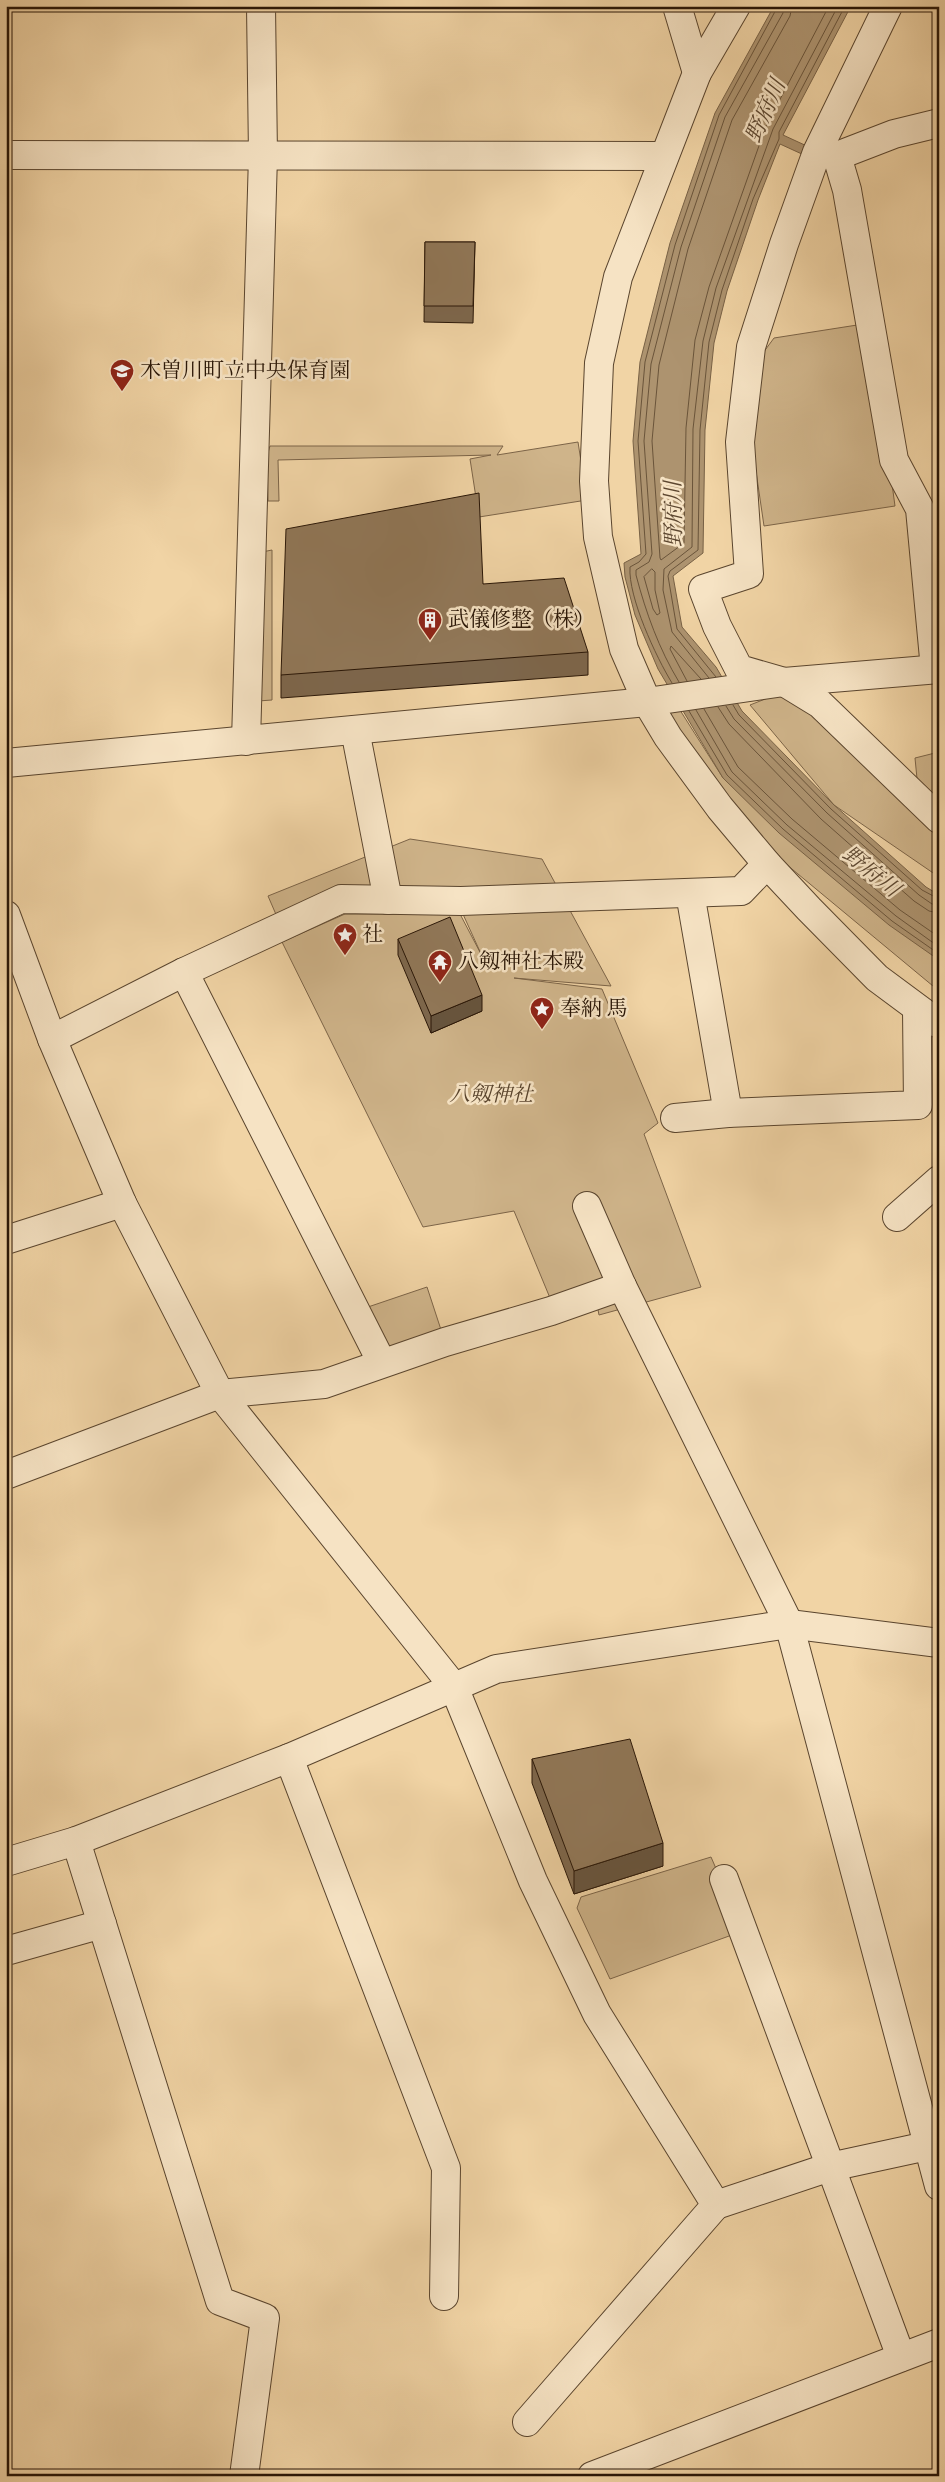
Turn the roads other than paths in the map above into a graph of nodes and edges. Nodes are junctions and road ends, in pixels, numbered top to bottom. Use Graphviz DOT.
graph roads {
  1 [pos="261,6"];
  2 [pos="677,6"];
  3 [pos="736,6"];
  4 [pos="888,6"];
  5 [pos="697,73"];
  6 [pos="939,123"];
  7 [pos="827,154"];
  8 [pos="6,155"];
  9 [pos="263,156"];
  10 [pos="664,156"];
  11 [pos="937,669"];
  12 [pos="784,682"];
  13 [pos="655,700"];
  14 [pos="355,730"];
  15 [pos="246,741"];
  16 [pos="6,763"];
  17 [pos="939,819"];
  18 [pos="767,864"];
  19 [pos="690,893"];
  20 [pos="388,900"];
  21 [pos="6,915"];
  22 [pos="184,972"];
  23 [pos="917,1008"];
  24 [pos="939,1024"];
  25 [pos="52,1039"];
  26 [pos="728,1113"];
  27 [pos="676,1118"];
  28 [pos="939,1180"];
  29 [pos="122,1203"];
  30 [pos="587,1206"];
  31 [pos="897,1217"];
  32 [pos="6,1240"];
  33 [pos="622,1286"];
  34 [pos="382,1363"];
  35 [pos="220,1394"];
  36 [pos="6,1475"];
  37 [pos="789,1624"];
  38 [pos="939,1643"];
  39 [pos="454,1687"];
  40 [pos="289,1758"];
  41 [pos="76,1841"];
  42 [pos="6,1862"];
  43 [pos="724,1879"];
  44 [pos="102,1924"];
  45 [pos="6,1951"];
  46 [pos="933,2146"];
  47 [pos="830,2167"];
  48 [pos="939,2186"];
  49 [pos="716,2205"];
  50 [pos="444,2296"];
  51 [pos="939,2343"];
  52 [pos="900,2357"];
  53 [pos="527,2422"];
  54 [pos="604,2473"];
  55 [pos="244,2476"];
  1 -- 9 [label="street"];
  2 -- 5 [label="street"];
  3 -- 5 [label="street"];
  4 -- 7 [label="street"];
  5 -- 10 [label="street"];
  6 -- 7 [label="street"];
  7 -- 11 [label="street"];
  7 -- 12 [label="street"];
  8 -- 9 [label="street"];
  9 -- 10 [label="street"];
  9 -- 15 [label="street"];
  10 -- 13 [label="street"];
  11 -- 12 [label="street"];
  12 -- 13 [label="street"];
  12 -- 17 [label="street"];
  13 -- 14 [label="street"];
  13 -- 18 [label="street"];
  14 -- 15 [label="street"];
  14 -- 20 [label="street"];
  15 -- 16 [label="street"];
  18 -- 19 [label="street"];
  18 -- 23 [label="street"];
  19 -- 20 [label="street"];
  19 -- 26 [label="street"];
  20 -- 22 [label="street"];
  21 -- 25 [label="street"];
  22 -- 25 [label="street"];
  22 -- 34 [label="street"];
  23 -- 24 [label="street"];
  23 -- 26 [label="street"];
  25 -- 29 [label="street"];
  26 -- 27 [label="street"];
  28 -- 31 [label="street"];
  29 -- 32 [label="street"];
  29 -- 35 [label="street"];
  30 -- 33 [label="street"];
  33 -- 34 [label="street"];
  33 -- 37 [label="street"];
  34 -- 35 [label="street"];
  35 -- 36 [label="street"];
  35 -- 39 [label="street"];
  37 -- 38 [label="street"];
  37 -- 39 [label="street"];
  37 -- 46 [label="street"];
  39 -- 40 [label="street"];
  39 -- 49 [label="street"];
  40 -- 41 [label="street"];
  40 -- 50 [label="street"];
  41 -- 42 [label="street"];
  41 -- 44 [label="street"];
  43 -- 47 [label="street"];
  44 -- 45 [label="street"];
  44 -- 55 [label="street"];
  46 -- 47 [label="street"];
  46 -- 48 [label="street"];
  47 -- 49 [label="street"];
  47 -- 52 [label="street"];
  49 -- 53 [label="street"];
  51 -- 52 [label="street"];
  52 -- 54 [label="street"];
}
